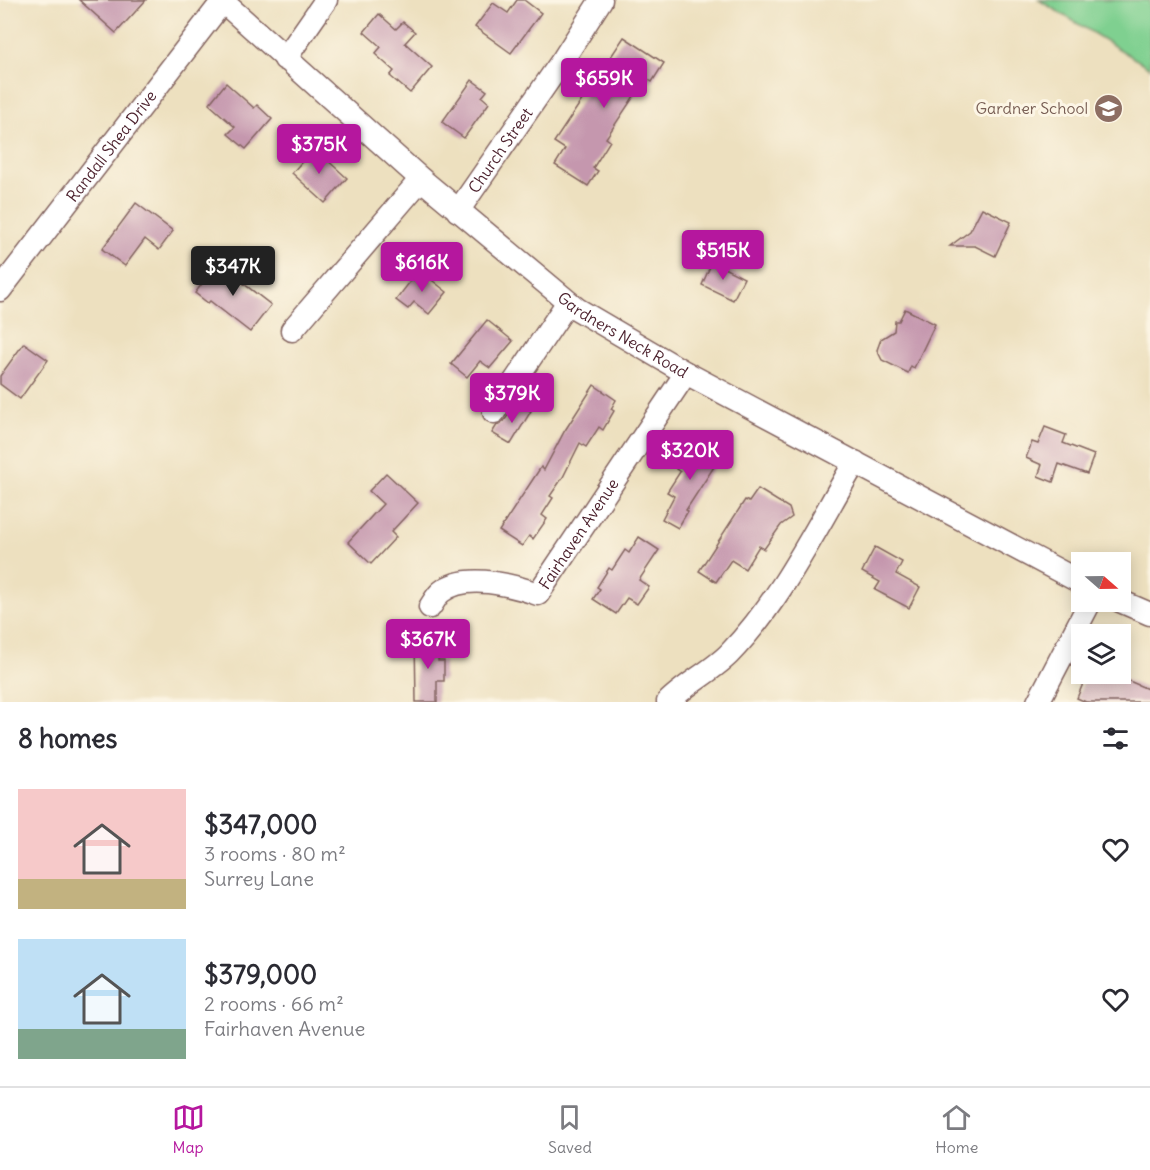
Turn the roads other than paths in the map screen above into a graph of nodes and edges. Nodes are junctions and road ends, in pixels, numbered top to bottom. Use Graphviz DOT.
graph roads {
  1 [pos="326,0"];
  2 [pos="602,0"];
  3 [pos="222,1"];
  4 [pos="285,59"];
  5 [pos="421,179"];
  6 [pos="458,211"];
  7 [pos="0,290"];
  8 [pos="568,302"];
  9 [pos="292,330"];
  10 [pos="686,373"];
  11 [pos="495,412"];
  12 [pos="855,462"];
  13 [pos="1071,578"];
  14 [pos="1131,606"];
  15 [pos="430,607"];
  16 [pos="1085,612"];
  17 [pos="1150,614"];
  18 [pos="668,702"];
  19 [pos="1038,702"];
  1 -- 4 [label="street"];
  2 -- 6 [label="street, Church Street"];
  3 -- 4 [label="street, Gardners Neck Road"];
  3 -- 7 [label="street, Randall Shea Drive"];
  4 -- 5 [label="street, Gardners Neck Road"];
  5 -- 6 [label="street, Gardners Neck Road"];
  5 -- 9 [label="street"];
  6 -- 8 [label="street, Gardners Neck Road"];
  8 -- 10 [label="street, Gardners Neck Road"];
  8 -- 11 [label="street"];
  10 -- 12 [label="street, Gardners Neck Road"];
  10 -- 15 [label="street, Fairhaven Avenue"];
  12 -- 13 [label="street, Gardners Neck Road"];
  12 -- 18 [label="street"];
  14 -- 17 [label="street"];
  16 -- 19 [label="street"];
}
